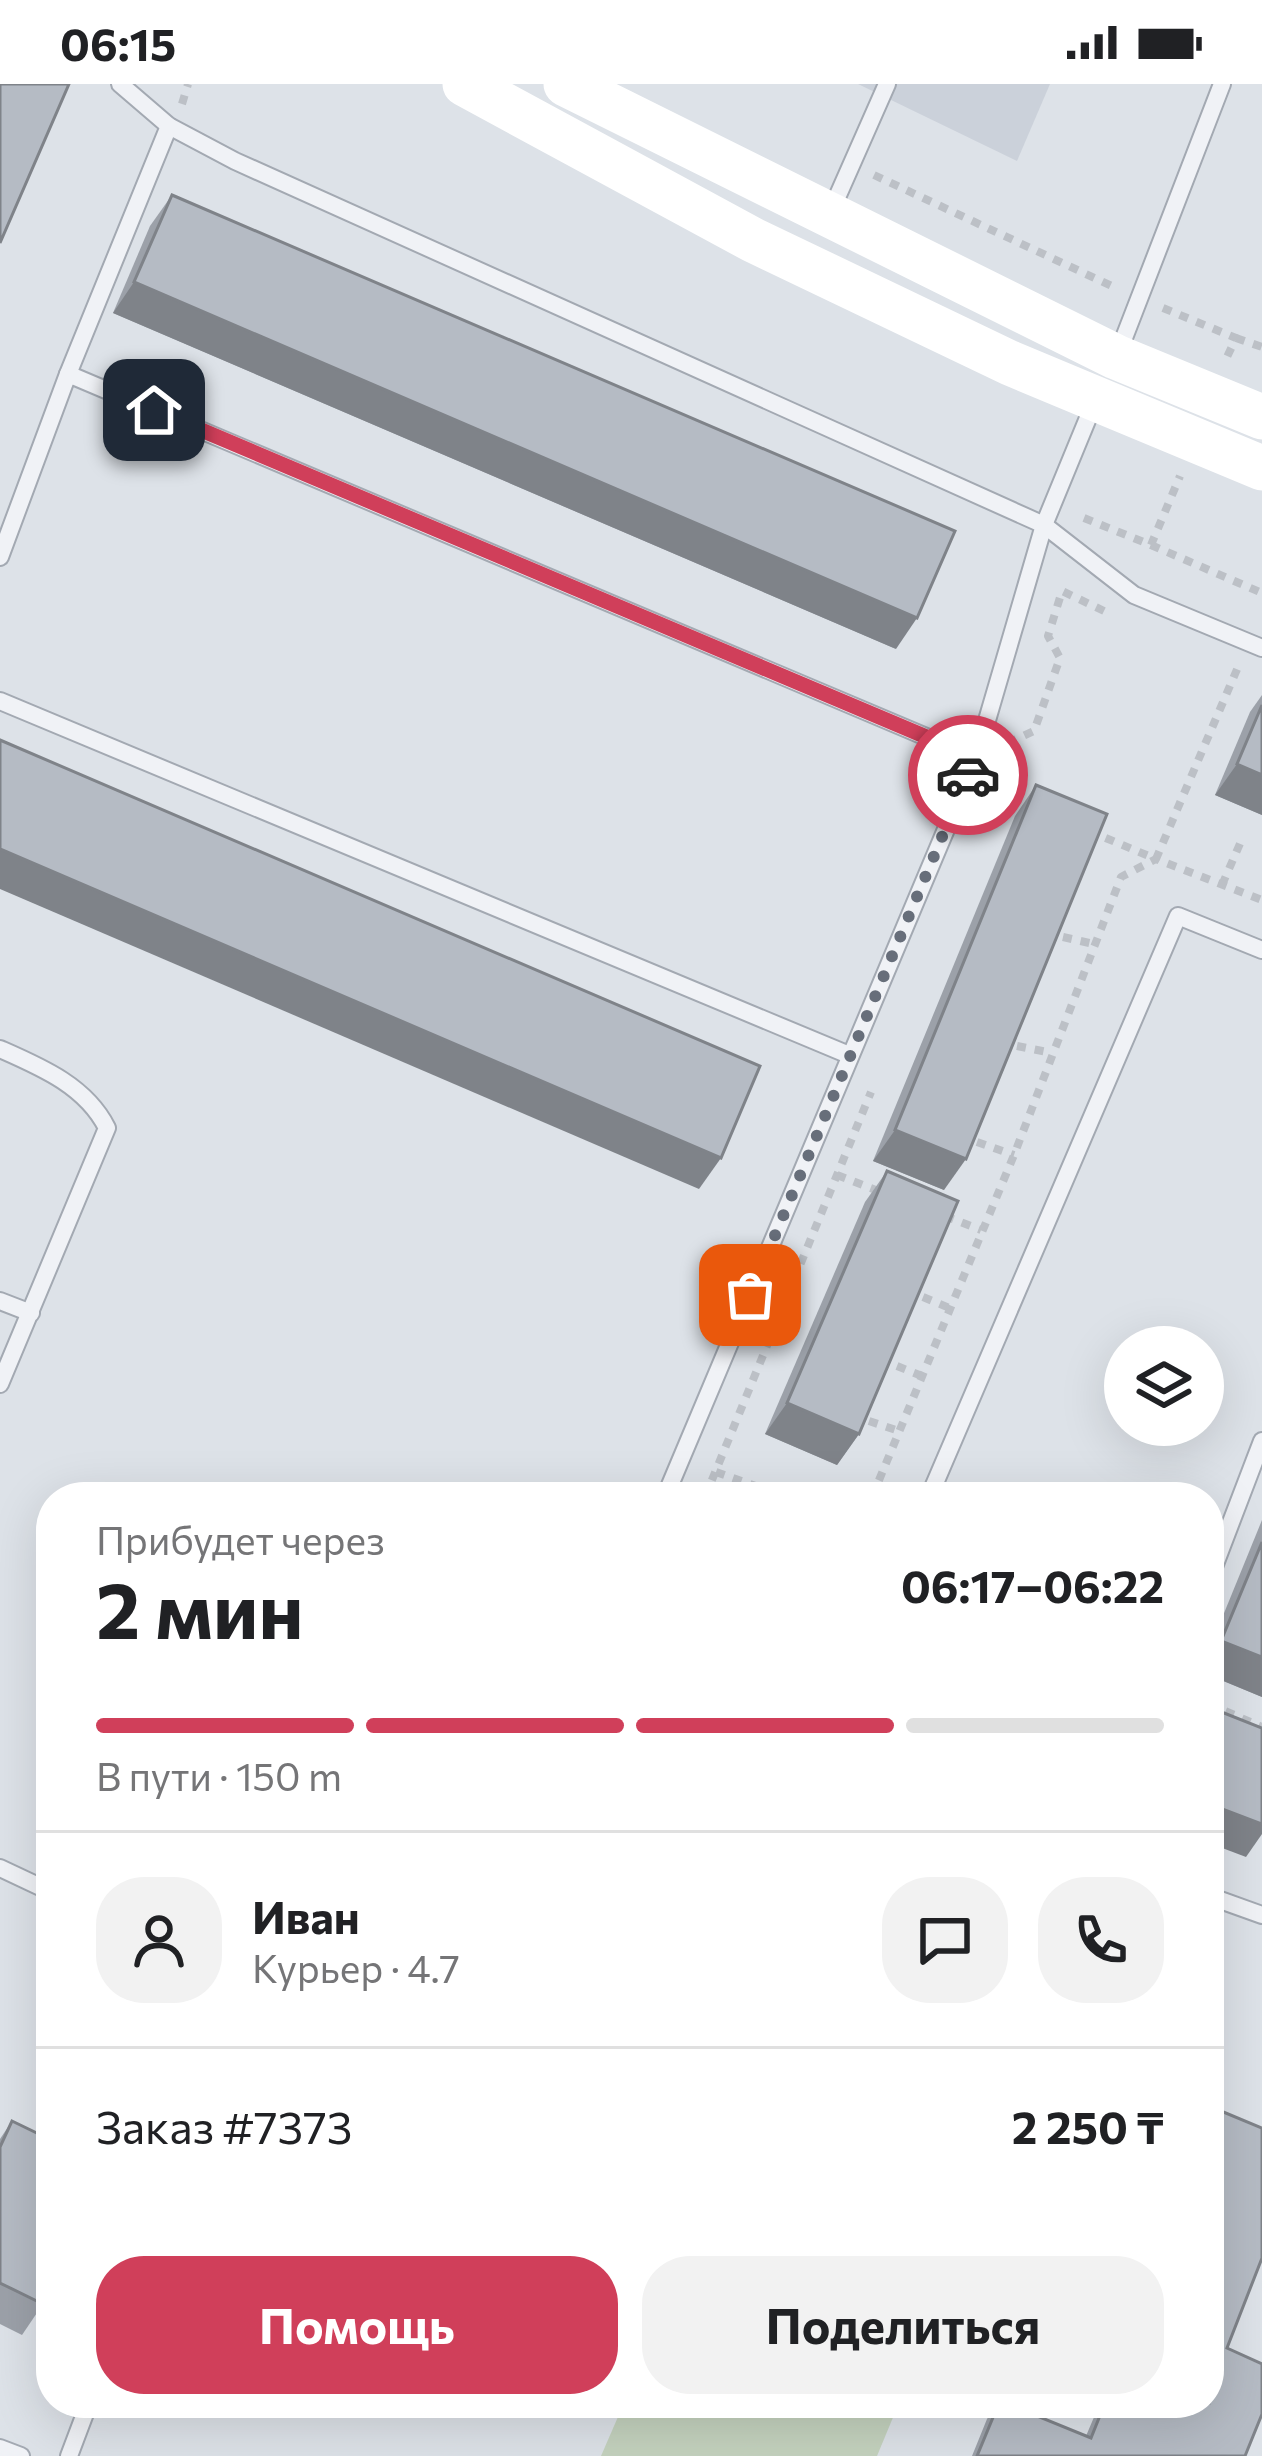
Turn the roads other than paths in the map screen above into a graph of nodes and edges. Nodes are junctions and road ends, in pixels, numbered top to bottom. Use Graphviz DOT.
graph roads {
  1 [pos="120,84"];
  2 [pos="465,84"];
  3 [pos="566,84"];
  4 [pos="887,84"];
  5 [pos="1222,84"];
  6 [pos="169,126"];
  7 [pos="828,217"];
  8 [pos="1116,357"];
  9 [pos="68,374"];
  10 [pos="1095,400"];
  11 [pos="1262,417"];
  12 [pos="1262,468"];
  13 [pos="1044,525"];
  14 [pos="0,557"];
  15 [pos="1262,648"];
  16 [pos="0,701"];
  17 [pos="976,758"];
  18 [pos="1262,950"];
  19 [pos="0,1049"];
  20 [pos="849,1055"];
  21 [pos="0,1300"];
  22 [pos="31,1312"];
  23 [pos="0,1384"];
  24 [pos="1262,1441"];
  25 [pos="671,1482"];
  26 [pos="934,1482"];
  27 [pos="1224,1541"];
  28 [pos="0,1868"];
  29 [pos="36,1885"];
  30 [pos="1224,1902"];
  31 [pos="1262,1916"];
  32 [pos="83,2418"];
  33 [pos="0,2448"];
  34 [pos="21,2456"];
  35 [pos="69,2456"];
  1 -- 6 [label="lane"];
  2 -- 10 [label="main road"];
  3 -- 7 [label="main road"];
  4 -- 7 [label="lane"];
  5 -- 8 [label="lane"];
  6 -- 9 [label="lane"];
  6 -- 13 [label="lane"];
  7 -- 8 [label="main road"];
  8 -- 11 [label="main road"];
  9 -- 14 [label="lane"];
  9 -- 17 [label="lane"];
  10 -- 12 [label="main road"];
  10 -- 13 [label="lane"];
  13 -- 15 [label="lane"];
  13 -- 17 [label="lane"];
  16 -- 20 [label="lane"];
  17 -- 20 [label="lane"];
  18 -- 26 [label="lane"];
  19 -- 22 [label="lane"];
  20 -- 25 [label="lane"];
  21 -- 22 [label="lane"];
  22 -- 23 [label="lane"];
  24 -- 27 [label="lane"];
  28 -- 29 [label="lane"];
  30 -- 31 [label="lane"];
  32 -- 35 [label="lane"];
  33 -- 34 [label="lane"];
}
